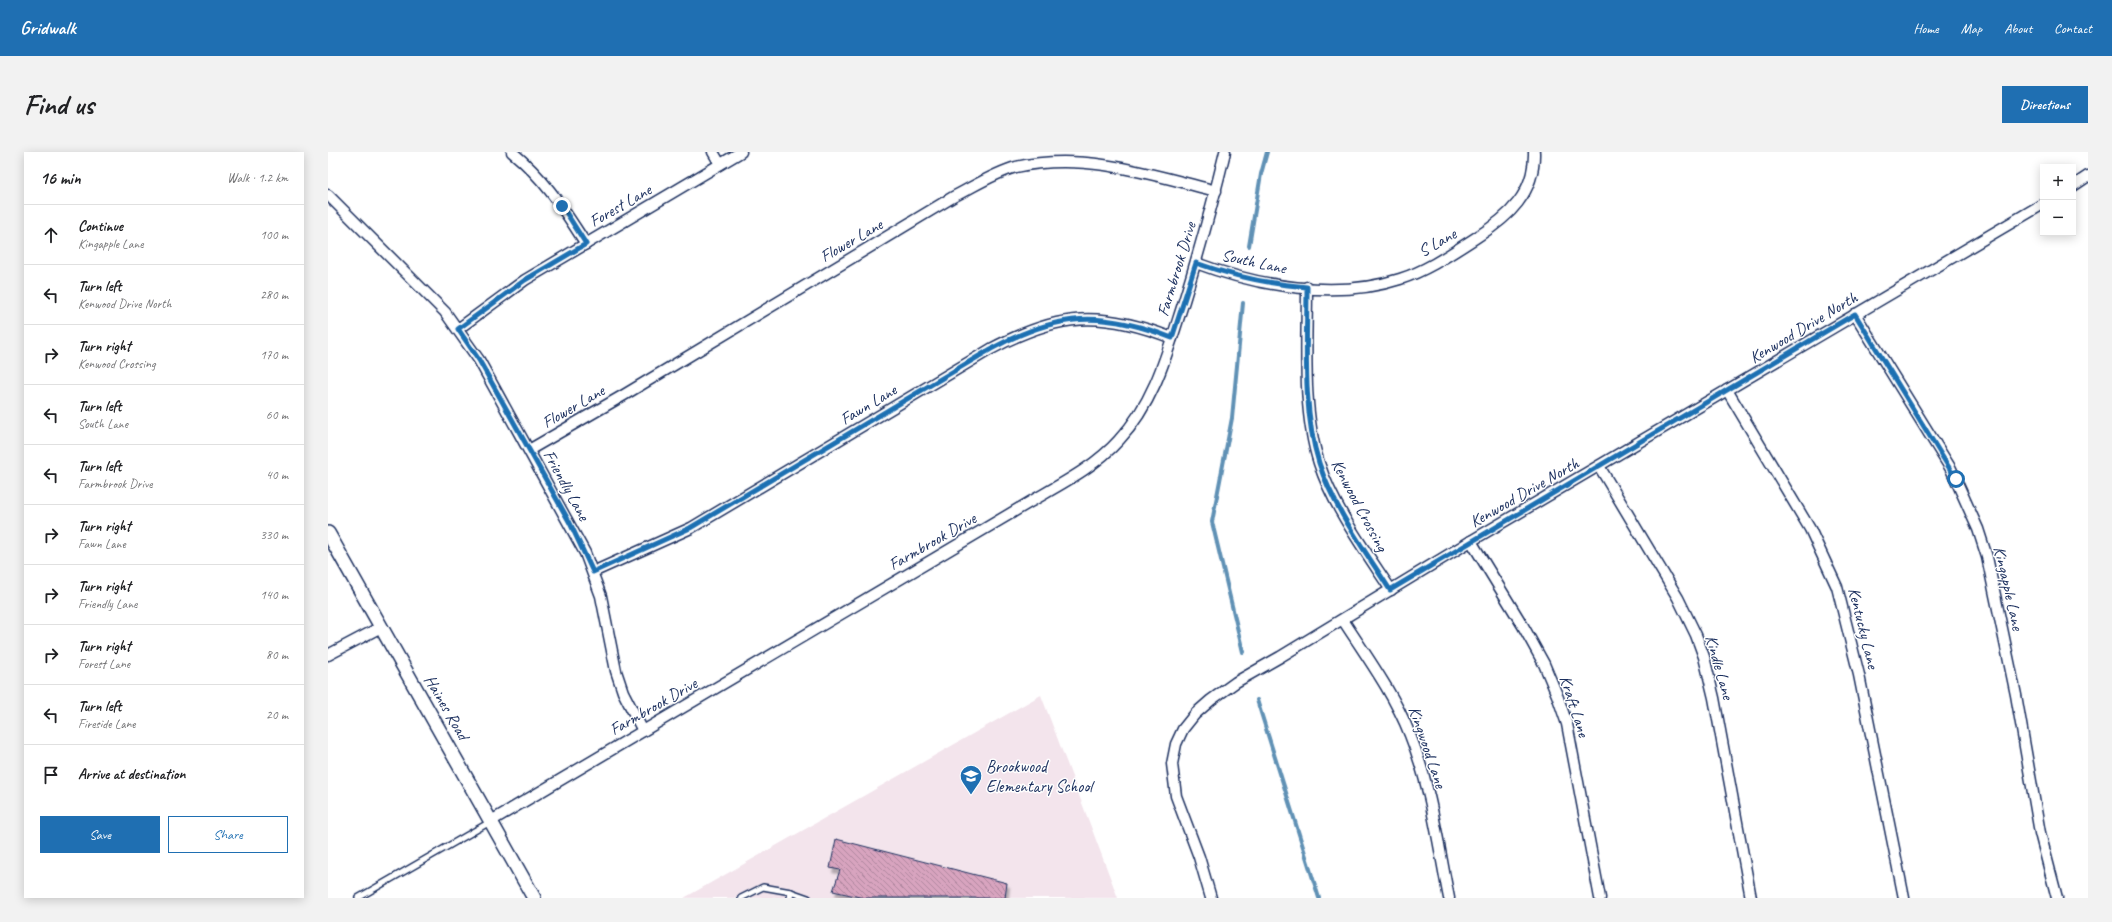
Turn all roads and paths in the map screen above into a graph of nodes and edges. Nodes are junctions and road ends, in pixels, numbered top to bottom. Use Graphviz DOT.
graph roads {
  1 [pos="512,152"];
  2 [pos="713,152"];
  3 [pos="740,152"];
  4 [pos="1224,152"];
  5 [pos="1534,152"];
  6 [pos="720,164"];
  7 [pos="2088,176"];
  8 [pos="2076,184"];
  9 [pos="1216,191"];
  10 [pos="328,195"];
  11 [pos="2040,206"];
  12 [pos="586,244"];
  13 [pos="1196,263"];
  14 [pos="1307,287"];
  15 [pos="1855,314"];
  16 [pos="458,329"];
  17 [pos="1172,338"];
  18 [pos="1727,390"];
  19 [pos="529,450"];
  20 [pos="1599,466"];
  21 [pos="328,533"];
  22 [pos="1471,541"];
  23 [pos="593,572"];
  24 [pos="1390,590"];
  25 [pos="1343,620"];
  26 [pos="380,627"];
  27 [pos="328,655"];
  28 [pos="643,730"];
  29 [pos="491,822"];
  30 [pos="791,892"];
  31 [pos="358,898"];
  32 [pos="534,898"];
  33 [pos="741,898"];
  34 [pos="790,898"];
  35 [pos="808,898"];
  36 [pos="1211,898"];
  37 [pos="1449,898"];
  38 [pos="1600,898"];
  39 [pos="1751,898"];
  40 [pos="1904,898"];
  41 [pos="2057,898"];
  1 -- 12 [label="street"];
  2 -- 6 [label="street"];
  3 -- 6 [label="street, Forest Lane"];
  4 -- 9 [label="street, Farmbrook Drive"];
  5 -- 14 [label="street, S Lane"];
  6 -- 12 [label="street, Forest Lane"];
  7 -- 8 [label="street"];
  9 -- 13 [label="street, Farmbrook Drive"];
  9 -- 19 [label="street, Flower Lane"];
  10 -- 16 [label="street, Friendly Lane"];
  11 -- 15 [label="street, Kenwood Drive North"];
  12 -- 16 [label="street, Forest Lane"];
  13 -- 14 [label="street, South Lane"];
  13 -- 17 [label="street, Farmbrook Drive"];
  14 -- 24 [label="street, Kenwood Crossing"];
  15 -- 18 [label="street, Kenwood Drive North"];
  15 -- 41 [label="street, Kingapple Lane"];
  16 -- 19 [label="street, Friendly Lane"];
  17 -- 23 [label="street, Fawn Lane"];
  17 -- 28 [label="street, Farmbrook Drive"];
  18 -- 20 [label="street, Kenwood Drive North"];
  18 -- 40 [label="street, Kentucky Lane"];
  19 -- 23 [label="street, Friendly Lane"];
  20 -- 22 [label="street, Kenwood Drive North"];
  20 -- 39 [label="street, Kindle Lane"];
  21 -- 26 [label="street, Haines Road"];
  22 -- 24 [label="street, Kenwood Drive North"];
  22 -- 38 [label="street, Kraft Lane"];
  23 -- 28 [label="street, Friendly Lane"];
  24 -- 25 [label="street, Kenwood Drive North"];
  25 -- 36 [label="street, Kenwood Drive North"];
  25 -- 37 [label="street, Kingwood Lane"];
  26 -- 27 [label="street"];
  26 -- 29 [label="street, Haines Road"];
  28 -- 29 [label="street, Farmbrook Drive"];
  29 -- 31 [label="lane"];
  29 -- 32 [label="street, Haines Road"];
  30 -- 33 [label="lane"];
  30 -- 34 [label="lane"];
  30 -- 35 [label="lane"];
}
